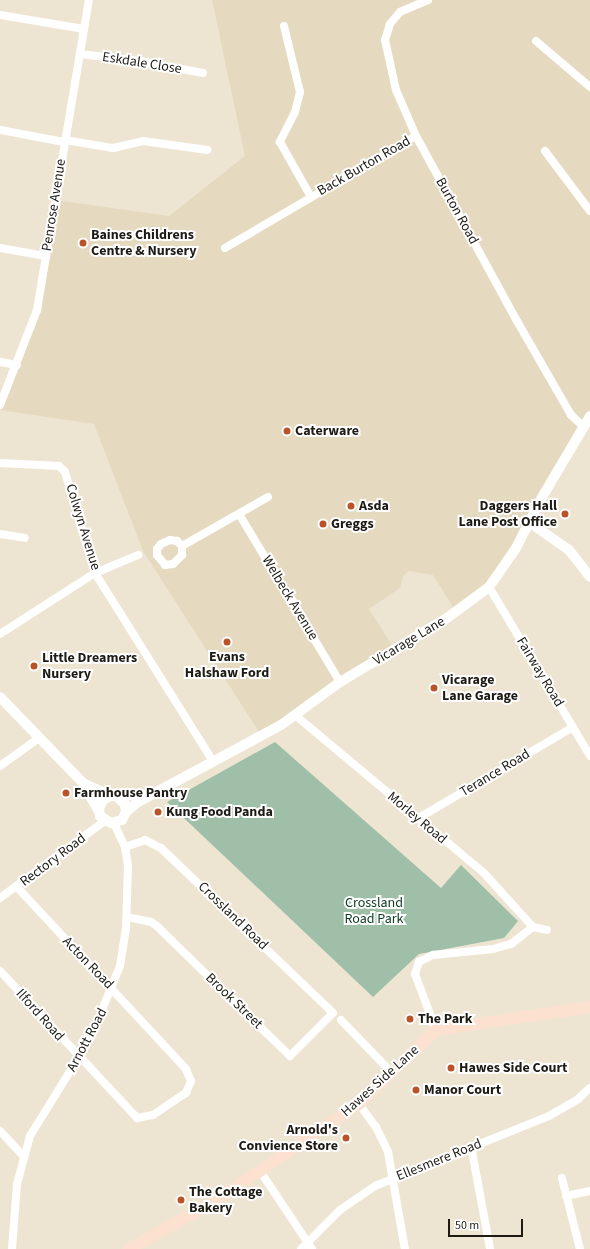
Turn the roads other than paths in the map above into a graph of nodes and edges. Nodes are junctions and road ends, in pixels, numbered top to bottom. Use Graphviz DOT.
graph roads {
  1 [pos="89,0"];
  2 [pos="428,0"];
  3 [pos="0,15"];
  4 [pos="284,26"];
  5 [pos="84,28"];
  6 [pos="536,41"];
  7 [pos="80,54"];
  8 [pos="203,73"];
  9 [pos="590,87"];
  10 [pos="0,130"];
  11 [pos="416,136"];
  12 [pos="65,141"];
  13 [pos="207,150"];
  14 [pos="545,151"];
  15 [pos="311,197"];
  16 [pos="590,211"];
  17 [pos="0,248"];
  18 [pos="225,248"];
  19 [pos="46,256"];
  20 [pos="0,362"];
  21 [pos="16,364"];
  22 [pos="0,405"];
  23 [pos="590,416"];
  24 [pos="583,426"];
  25 [pos="0,463"];
  26 [pos="268,497"];
  27 [pos="239,514"];
  28 [pos="529,522"];
  29 [pos="0,534"];
  30 [pos="25,538"];
  31 [pos="182,546"];
  32 [pos="138,555"];
  33 [pos="95,573"];
  34 [pos="590,578"];
  35 [pos="489,588"];
  36 [pos="0,634"];
  37 [pos="340,682"];
  38 [pos="0,697"];
  39 [pos="295,714"];
  40 [pos="573,727"];
  41 [pos="39,738"];
  42 [pos="590,756"];
  43 [pos="214,761"];
  44 [pos="0,766"];
  45 [pos="82,782"];
  46 [pos="156,793"];
  47 [pos="113,796"];
  48 [pos="99,812"];
  49 [pos="126,812"];
  50 [pos="417,819"];
  51 [pos="110,822"];
  52 [pos="125,847"];
  53 [pos="17,887"];
  54 [pos="0,898"];
  55 [pos="127,918"];
  56 [pos="533,927"];
  57 [pos="547,930"];
  58 [pos="0,971"];
  59 [pos="113,988"];
  60 [pos="590,1007"];
  61 [pos="333,1013"];
  62 [pos="341,1020"];
  63 [pos="436,1030"];
  64 [pos="80,1059"];
  65 [pos="391,1072"];
  66 [pos="590,1088"];
  67 [pos="112,1093"];
  68 [pos="359,1104"];
  69 [pos="0,1130"];
  70 [pos="471,1146"];
  71 [pos="23,1156"];
  72 [pos="260,1171"];
  73 [pos="393,1178"];
  74 [pos="562,1178"];
  75 [pos="590,1191"];
  76 [pos="566,1196"];
  77 [pos="310,1246"];
  78 [pos="12,1249"];
  79 [pos="128,1249"];
  80 [pos="301,1249"];
  81 [pos="405,1249"];
  82 [pos="490,1249"];
  83 [pos="580,1249"];
  1 -- 5 [label="street, Penrose Avenue"];
  2 -- 11 [label="street, Burton Road"];
  3 -- 5 [label="street"];
  4 -- 15 [label="street, Back Burton Road"];
  5 -- 7 [label="street, Penrose Avenue"];
  6 -- 9 [label="street"];
  7 -- 8 [label="street, Eskdale Close"];
  7 -- 12 [label="street, Penrose Avenue"];
  10 -- 12 [label="street"];
  11 -- 15 [label="street, Back Burton Road"];
  11 -- 24 [label="street, Burton Road"];
  12 -- 13 [label="street"];
  12 -- 19 [label="street, Penrose Avenue"];
  14 -- 16 [label="street"];
  15 -- 18 [label="street, Back Burton Road"];
  17 -- 19 [label="street"];
  19 -- 21 [label="street, Penrose Avenue"];
  20 -- 21 [label="street"];
  21 -- 22 [label="street, Penrose Avenue"];
  23 -- 24 [label="street, Vicarage Lane"];
  24 -- 28 [label="street, Vicarage Lane"];
  25 -- 33 [label="street, Colwyn Avenue"];
  26 -- 27 [label="street"];
  27 -- 31 [label="street"];
  27 -- 37 [label="street, Welbeck Avenue"];
  28 -- 34 [label="street"];
  28 -- 35 [label="street, Vicarage Lane"];
  29 -- 30 [label="street"];
  32 -- 33 [label="street"];
  33 -- 36 [label="street"];
  33 -- 43 [label="street, Colwyn Avenue"];
  35 -- 37 [label="street, Vicarage Lane"];
  35 -- 40 [label="street, Fairway Road"];
  37 -- 39 [label="street, Vicarage Lane"];
  38 -- 41 [label="street, Vicarage Lane"];
  39 -- 43 [label="street, Vicarage Lane"];
  39 -- 50 [label="street, Morley Road"];
  40 -- 42 [label="street, Fairway Road"];
  40 -- 50 [label="street, Terance Road"];
  41 -- 44 [label="street"];
  41 -- 45 [label="street, Vicarage Lane"];
  43 -- 46 [label="street, Vicarage Lane"];
  45 -- 47 [label="street, Vicarage Lane"];
  45 -- 48 [label="street, Vicarage Lane"];
  46 -- 47 [label="street, Vicarage Lane"];
  46 -- 49 [label="street, Vicarage Lane"];
  47 -- 48 [label="street"];
  47 -- 49 [label="street"];
  48 -- 51 [label="street, Vicarage Lane"];
  49 -- 51 [label="street, Vicarage Lane"];
  50 -- 56 [label="street, Morley Road"];
  51 -- 52 [label="street, Arnott Road"];
  51 -- 53 [label="street, Rectory Road"];
  52 -- 55 [label="street, Arnott Road"];
  52 -- 61 [label="street, Crossland Road"];
  53 -- 54 [label="street, Rectory Road"];
  53 -- 59 [label="street, Acton Road"];
  55 -- 59 [label="street, Arnott Road"];
  55 -- 61 [label="street, Brook Street"];
  56 -- 57 [label="street"];
  56 -- 63 [label="street"];
  58 -- 64 [label="street, Ilford Road"];
  59 -- 64 [label="street, Arnott Road"];
  59 -- 67 [label="street, Acton Road"];
  60 -- 63 [label="main road"];
  62 -- 65 [label="street"];
  63 -- 65 [label="main road, Hawes Side Lane"];
  64 -- 67 [label="street, Ilford Road"];
  64 -- 71 [label="street, Arnott Road"];
  65 -- 68 [label="main road, Hawes Side Lane"];
  66 -- 70 [label="street, Ellesmere Road"];
  68 -- 72 [label="main road, Hawes Side Lane"];
  68 -- 73 [label="street"];
  69 -- 71 [label="street"];
  70 -- 73 [label="street, Ellesmere Road"];
  70 -- 82 [label="street"];
  71 -- 78 [label="street, Arnott Road"];
  72 -- 77 [label="street"];
  72 -- 79 [label="main road, Hawes Side Lane"];
  73 -- 77 [label="street, Ellesmere Road"];
  73 -- 81 [label="street"];
  74 -- 76 [label="street"];
  75 -- 76 [label="street"];
  76 -- 83 [label="street"];
  77 -- 80 [label="street, Ellesmere Road"];
}
